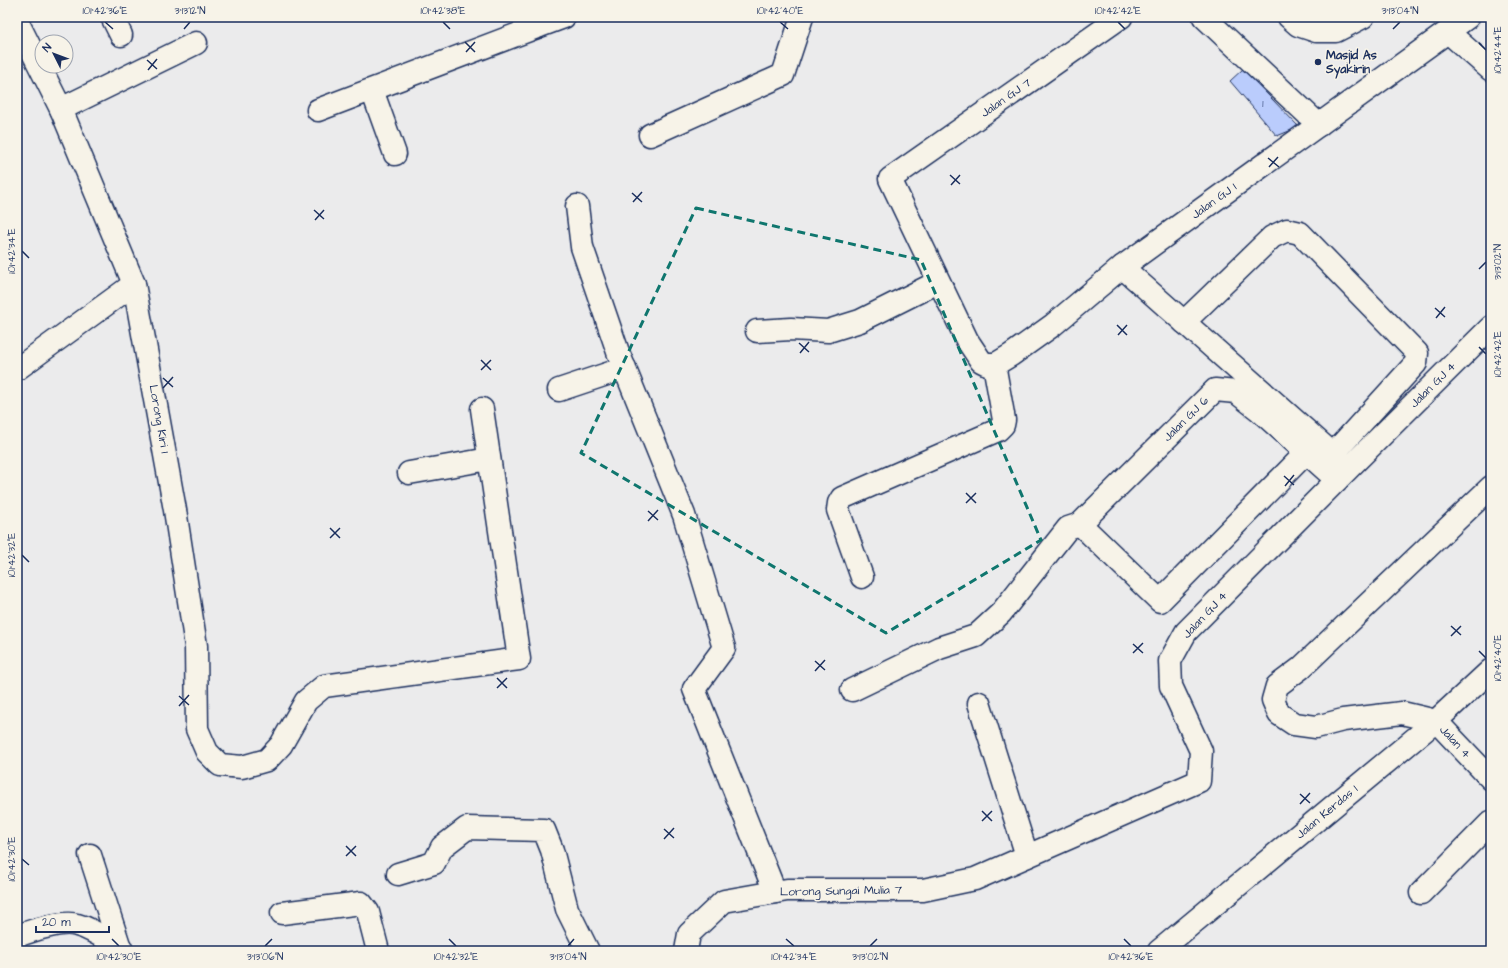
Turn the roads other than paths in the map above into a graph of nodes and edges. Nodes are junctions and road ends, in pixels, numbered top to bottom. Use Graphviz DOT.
graph roads {
  1 [pos="564,17"];
  2 [pos="802,17"];
  3 [pos="1121,17"];
  4 [pos="1204,17"];
  5 [pos="1289,17"];
  6 [pos="1363,17"];
  7 [pos="1468,17"];
  8 [pos="17,21"];
  9 [pos="537,22"];
  10 [pos="1448,32"];
  11 [pos="196,43"];
  12 [pos="1491,70"];
  13 [pos="372,90"];
  14 [pos="61,109"];
  15 [pos="318,110"];
  16 [pos="1319,125"];
  17 [pos="650,135"];
  18 [pos="395,154"];
  19 [pos="577,206"];
  20 [pos="1122,267"];
  21 [pos="938,282"];
  22 [pos="134,284"];
  23 [pos="1184,322"];
  24 [pos="1491,328"];
  25 [pos="757,331"];
  26 [pos="994,364"];
  27 [pos="625,368"];
  28 [pos="17,369"];
  29 [pos="559,390"];
  30 [pos="482,409"];
  31 [pos="1306,453"];
  32 [pos="1333,454"];
  33 [pos="489,459"];
  34 [pos="409,473"];
  35 [pos="1343,474"];
  36 [pos="1490,490"];
  37 [pos="1080,524"];
  38 [pos="862,577"];
  39 [pos="1491,670"];
  40 [pos="852,690"];
  41 [pos="979,703"];
  42 [pos="1436,721"];
  43 [pos="1491,779"];
  44 [pos="1491,822"];
  45 [pos="90,855"];
  46 [pos="1027,856"];
  47 [pos="398,874"];
  48 [pos="975,879"];
  49 [pos="775,892"];
  50 [pos="1421,893"];
  51 [pos="282,913"];
  52 [pos="17,936"];
  53 [pos="121,950"];
  54 [pos="378,951"];
  55 [pos="588,951"];
  56 [pos="686,951"];
  57 [pos="1159,951"];
  1 -- 9 [label="street"];
  2 -- 17 [label="street"];
  3 -- 21 [label="street, Jalan GJ 7"];
  4 -- 16 [label="street"];
  5 -- 6 [label="street"];
  7 -- 10 [label="street, Jalan GJ 1"];
  8 -- 14 [label="street, Lorong Kiri 1"];
  9 -- 13 [label="street"];
  10 -- 12 [label="street"];
  10 -- 16 [label="street, Jalan GJ 1"];
  11 -- 14 [label="street"];
  13 -- 15 [label="street"];
  13 -- 18 [label="street"];
  14 -- 22 [label="street, Lorong Kiri 1"];
  16 -- 20 [label="street, Jalan GJ 1"];
  19 -- 27 [label="street"];
  20 -- 23 [label="street"];
  20 -- 26 [label="street, Jalan GJ 1"];
  21 -- 25 [label="street"];
  21 -- 26 [label="street"];
  22 -- 28 [label="street"];
  22 -- 33 [label="street, Lorong Kiri 1"];
  23 -- 32 [label="street"];
  23 -- 32 [label="street"];
  24 -- 35 [label="street, Jalan GJ 4"];
  26 -- 38 [label="street"];
  27 -- 29 [label="street"];
  27 -- 49 [label="street"];
  30 -- 33 [label="street"];
  31 -- 35 [label="street, Jalan GJ 6"];
  31 -- 37 [label="street, Jalan GJ 6"];
  31 -- 37 [label="street"];
  32 -- 35 [label="street"];
  33 -- 34 [label="street"];
  35 -- 46 [label="street, Jalan GJ 4"];
  36 -- 42 [label="street"];
  37 -- 40 [label="street"];
  39 -- 42 [label="street, Jalan Kerdas 1"];
  41 -- 46 [label="street"];
  42 -- 43 [label="street, Jalan 4"];
  42 -- 57 [label="street, Jalan Kerdas 1"];
  44 -- 50 [label="street"];
  45 -- 53 [label="street"];
  46 -- 48 [label="street, Jalan GJ 4"];
  47 -- 55 [label="street"];
  48 -- 49 [label="street, Lorong Sungai Mulia 7"];
  49 -- 56 [label="street, Lorong Sungai Mulia 7"];
  51 -- 54 [label="street"];
  52 -- 53 [label="street"];
}
